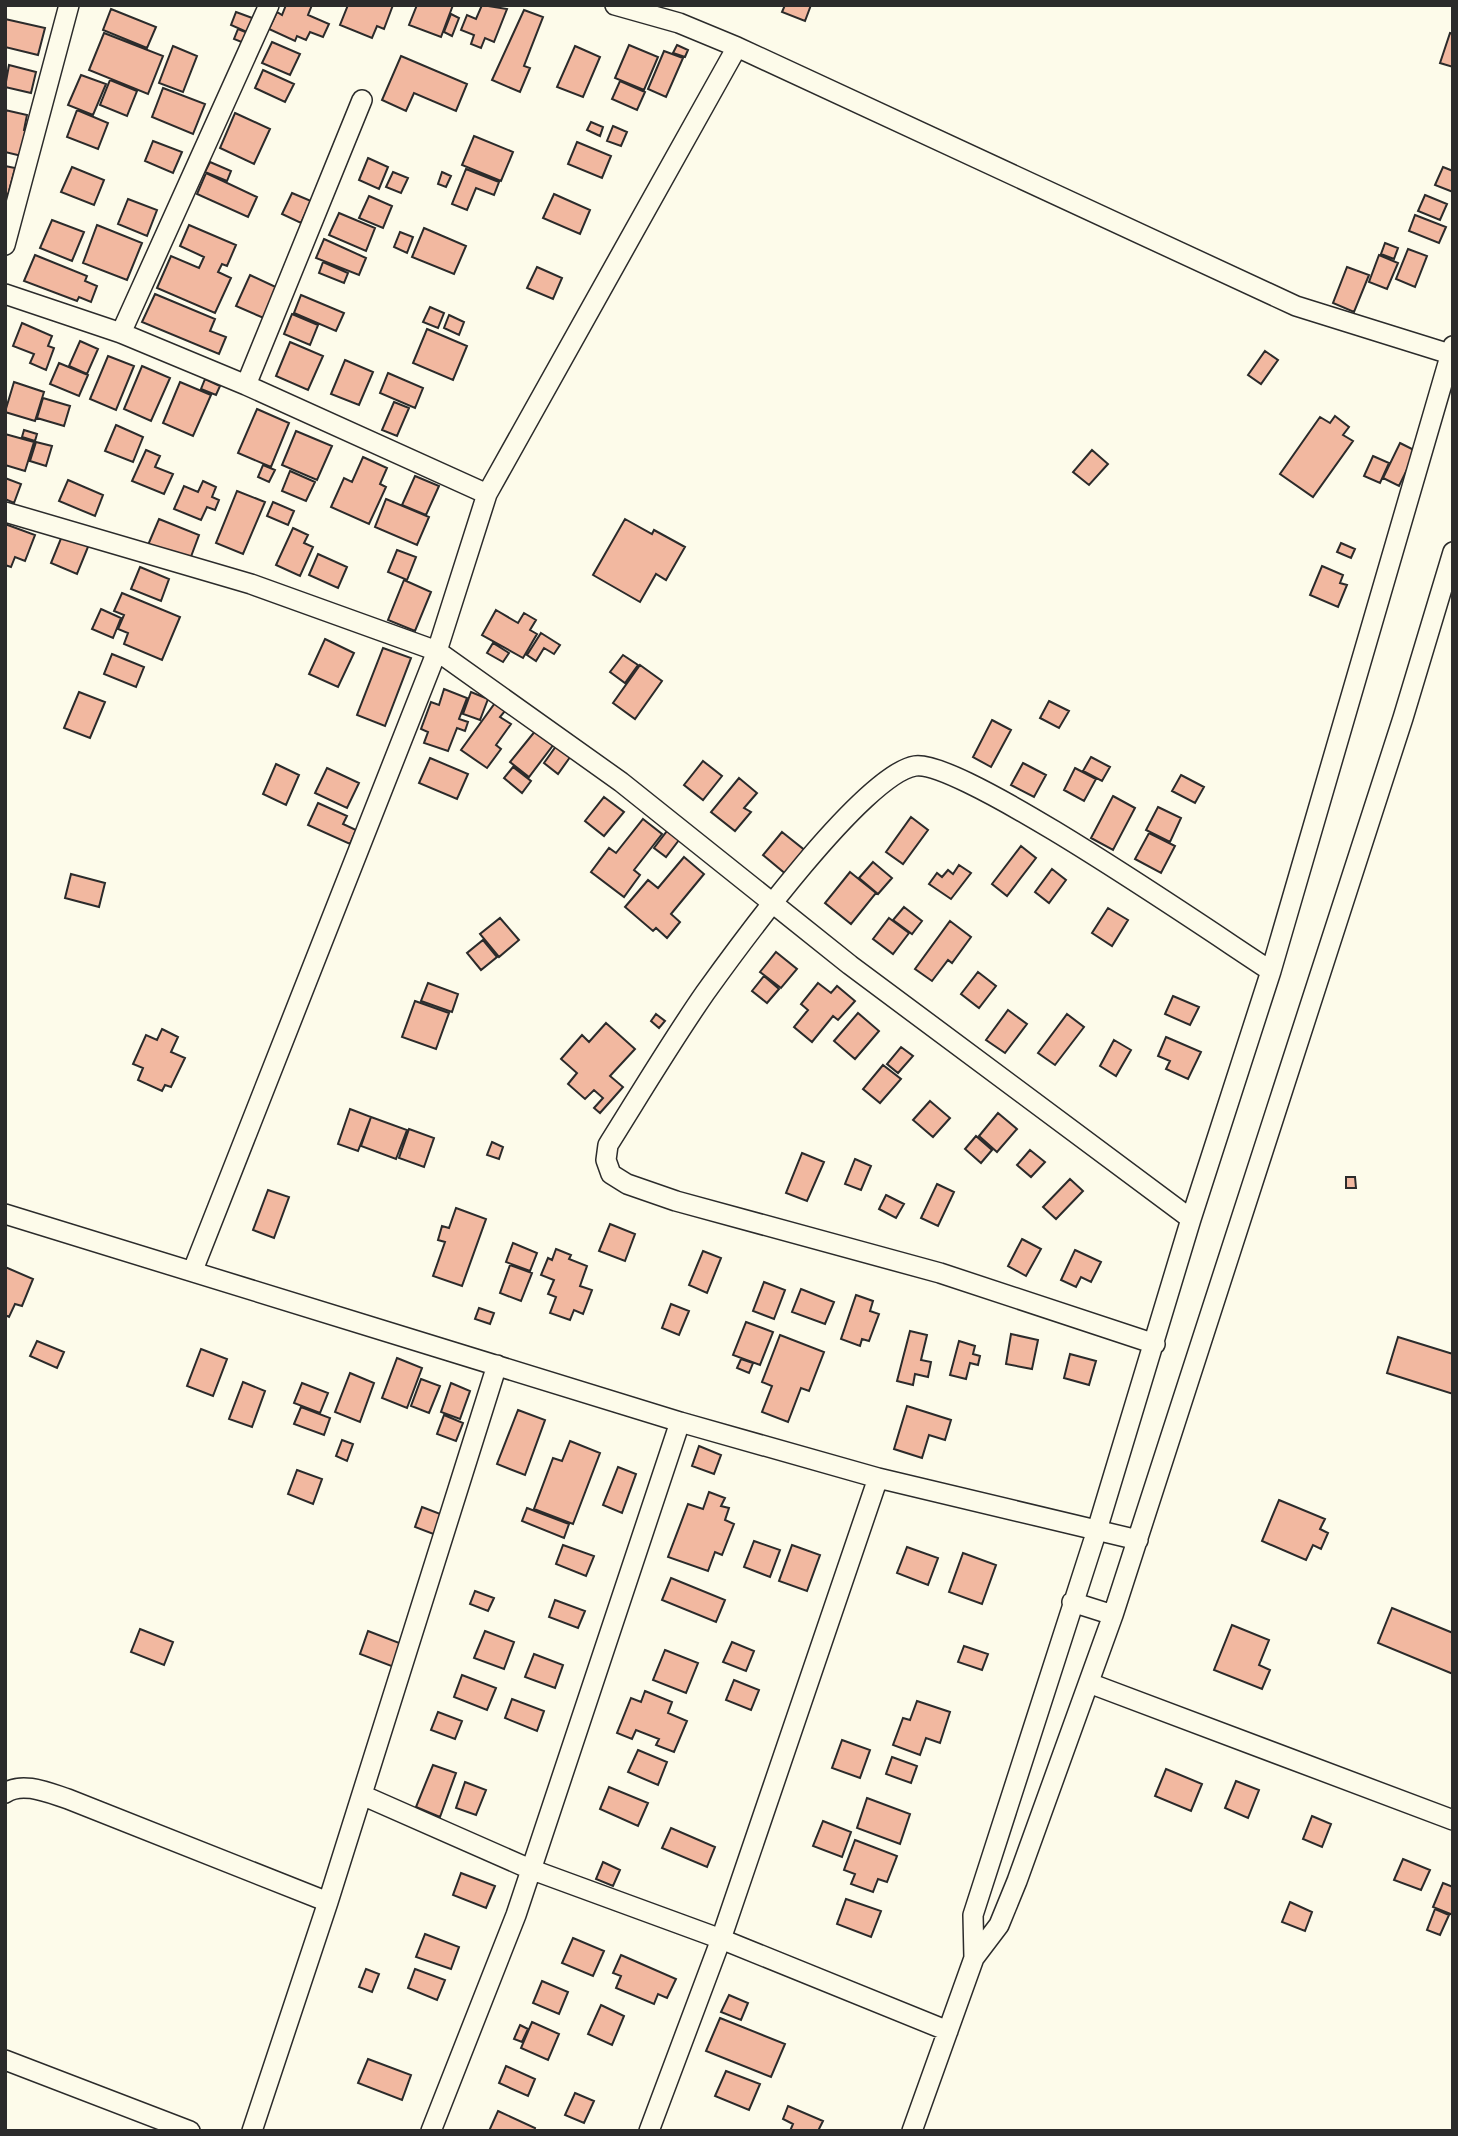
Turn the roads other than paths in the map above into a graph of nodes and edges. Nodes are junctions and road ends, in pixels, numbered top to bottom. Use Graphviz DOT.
graph roads {
  1 [pos="69,5"];
  2 [pos="269,5"];
  3 [pos="615,5"];
  4 [pos="737,47"];
  5 [pos="362,100"];
  6 [pos="5,245"];
  7 [pos="5,295"];
  8 [pos="121,333"];
  9 [pos="1452,352"];
  10 [pos="246,385"];
  11 [pos="487,494"];
  12 [pos="5,512"];
  13 [pos="1453,552"];
  14 [pos="437,651"];
  15 [pos="774,905"];
  16 [pos="1271,971"];
  17 [pos="5,1213"];
  18 [pos="1191,1219"];
  19 [pos="193,1270"];
  20 [pos="1155,1344"];
  21 [pos="497,1365"];
  22 [pos="680,1422"];
  23 [pos="878,1478"];
  24 [pos="1097,1530"];
  25 [pos="1138,1540"];
  26 [pos="1072,1602"];
  27 [pos="1114,1615"];
  28 [pos="1089,1683"];
  29 [pos="5,1793"];
  30 [pos="362,1795"];
  31 [pos="1453,1820"];
  32 [pos="530,1869"];
  33 [pos="328,1902"];
  34 [pos="721,1939"];
  35 [pos="974,1958"];
  36 [pos="948,2031"];
  37 [pos="5,2060"];
  38 [pos="190,2131"];
  39 [pos="252,2131"];
  40 [pos="431,2131"];
  41 [pos="649,2131"];
  42 [pos="912,2131"];
  1 -- 6 [label="street"];
  2 -- 8 [label="street"];
  3 -- 4 [label="street"];
  4 -- 9 [label="street"];
  4 -- 11 [label="street"];
  5 -- 10 [label="street"];
  7 -- 8 [label="street"];
  8 -- 10 [label="street"];
  9 -- 16 [label="street"];
  10 -- 11 [label="street"];
  11 -- 14 [label="street"];
  12 -- 14 [label="street"];
  13 -- 25 [label="street"];
  14 -- 15 [label="street"];
  14 -- 19 [label="street"];
  15 -- 16 [label="street"];
  15 -- 18 [label="street"];
  15 -- 20 [label="street"];
  16 -- 18 [label="street"];
  17 -- 19 [label="street"];
  18 -- 20 [label="street"];
  19 -- 21 [label="street"];
  20 -- 24 [label="street"];
  21 -- 22 [label="street"];
  21 -- 30 [label="street"];
  22 -- 23 [label="street"];
  22 -- 32 [label="street"];
  23 -- 24 [label="street"];
  23 -- 34 [label="street"];
  24 -- 25 [label="street"];
  24 -- 26 [label="street"];
  25 -- 27 [label="street"];
  26 -- 27 [label="street"];
  26 -- 35 [label="street"];
  27 -- 28 [label="street"];
  28 -- 31 [label="street"];
  28 -- 35 [label="street"];
  29 -- 33 [label="street"];
  30 -- 32 [label="street"];
  30 -- 33 [label="street"];
  32 -- 34 [label="street"];
  32 -- 40 [label="street"];
  33 -- 39 [label="street"];
  34 -- 36 [label="street"];
  34 -- 41 [label="street"];
  35 -- 36 [label="street"];
  36 -- 42 [label="street"];
  37 -- 38 [label="street"];
}
